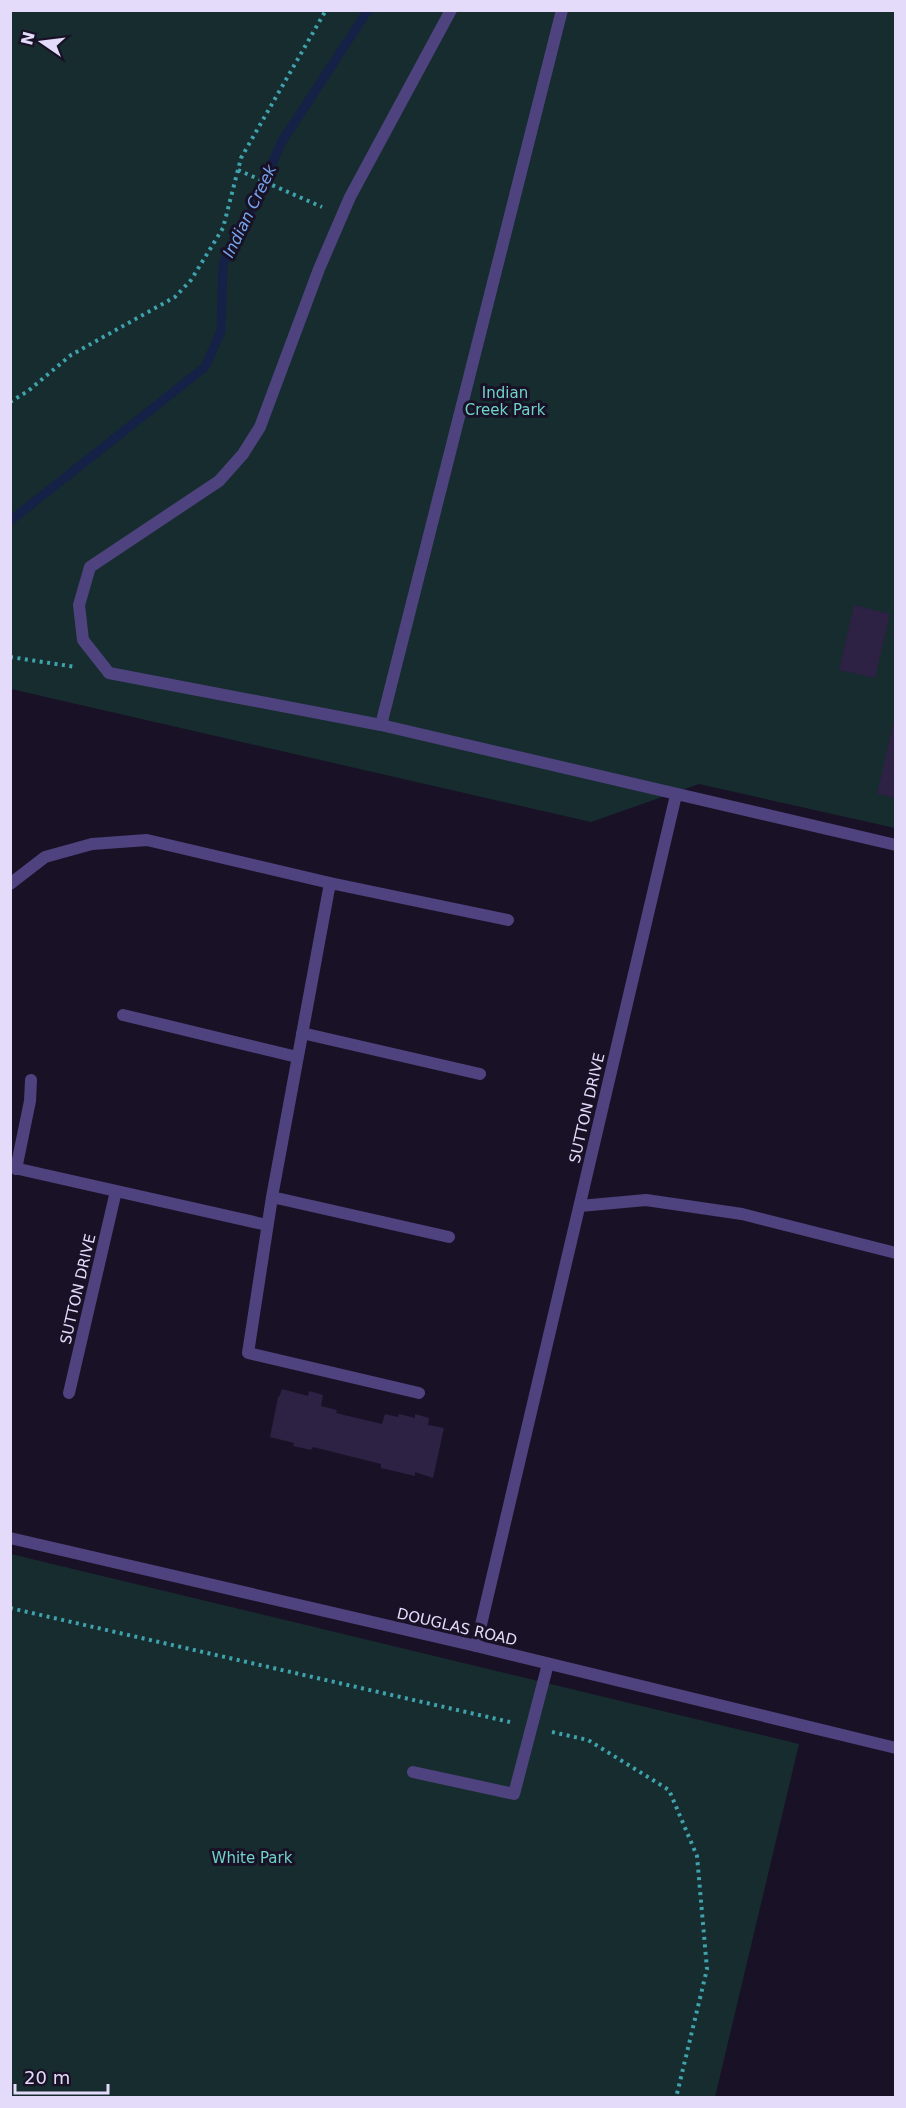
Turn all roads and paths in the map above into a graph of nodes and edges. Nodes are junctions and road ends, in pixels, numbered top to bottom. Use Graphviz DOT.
graph roads {
  1 [pos="326,10"];
  2 [pos="451,10"];
  3 [pos="562,10"];
  4 [pos="237,170"];
  5 [pos="342,216"];
  6 [pos="10,402"];
  7 [pos="10,657"];
  8 [pos="109,673"];
  9 [pos="381,725"];
  10 [pos="676,795"];
  11 [pos="896,845"];
  12 [pos="330,883"];
  13 [pos="10,884"];
  14 [pos="508,920"];
  15 [pos="123,1015"];
  16 [pos="302,1033"];
  17 [pos="297,1057"];
  18 [pos="480,1074"];
  19 [pos="30,1080"];
  20 [pos="13,1168"];
  21 [pos="116,1191"];
  22 [pos="272,1197"];
  23 [pos="580,1206"];
  24 [pos="267,1224"];
  25 [pos="449,1237"];
  26 [pos="896,1253"];
  27 [pos="69,1393"];
  28 [pos="419,1393"];
  29 [pos="10,1538"];
  30 [pos="10,1608"];
  31 [pos="476,1646"];
  32 [pos="548,1664"];
  33 [pos="531,1727"];
  34 [pos="896,1748"];
  35 [pos="413,1772"];
  36 [pos="676,2097"];
  1 -- 4 [label="path"];
  2 -- 5 [label="street"];
  3 -- 9 [label="street"];
  4 -- 5 [label="path"];
  4 -- 6 [label="path"];
  5 -- 8 [label="street"];
  7 -- 8 [label="path"];
  8 -- 9 [label="street"];
  9 -- 10 [label="street"];
  10 -- 11 [label="street"];
  10 -- 23 [label="street, SUTTON DRIVE"];
  12 -- 13 [label="street"];
  12 -- 14 [label="street"];
  12 -- 16 [label="street"];
  15 -- 17 [label="street"];
  16 -- 17 [label="street"];
  16 -- 18 [label="street"];
  17 -- 22 [label="street"];
  19 -- 20 [label="street"];
  20 -- 21 [label="street"];
  21 -- 24 [label="street"];
  21 -- 27 [label="street, SUTTON DRIVE"];
  22 -- 24 [label="street"];
  22 -- 25 [label="street"];
  23 -- 26 [label="street"];
  23 -- 31 [label="street, SUTTON DRIVE"];
  24 -- 28 [label="street"];
  29 -- 31 [label="street, DOUGLAS ROAD"];
  30 -- 33 [label="path"];
  31 -- 32 [label="street, DOUGLAS ROAD"];
  32 -- 33 [label="street"];
  32 -- 34 [label="street, DOUGLAS ROAD"];
  33 -- 35 [label="street"];
  33 -- 36 [label="path"];
}
